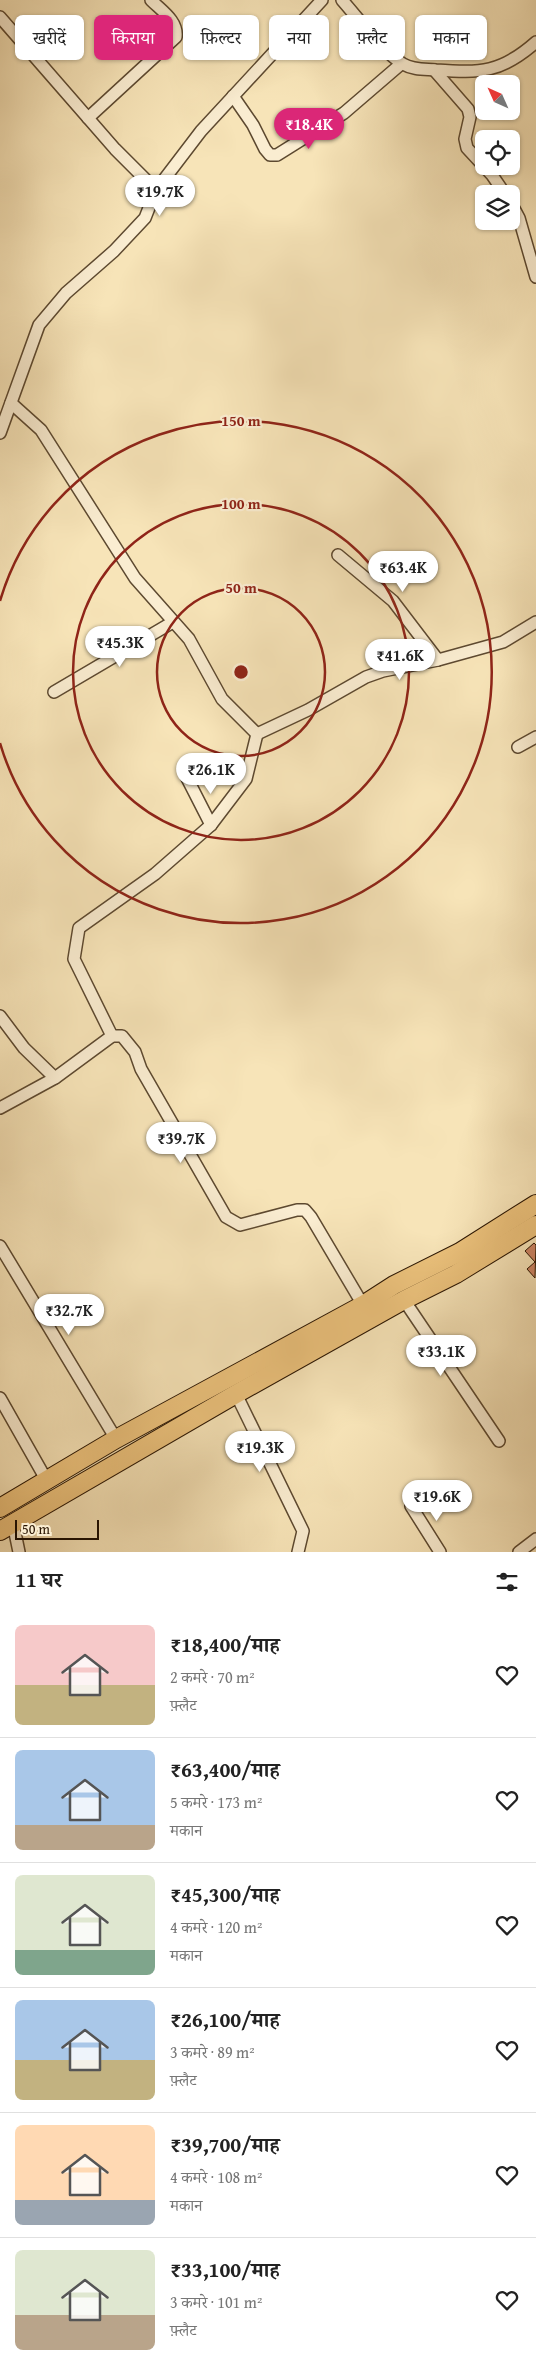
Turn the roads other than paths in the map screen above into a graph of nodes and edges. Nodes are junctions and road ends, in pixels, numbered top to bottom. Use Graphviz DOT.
graph roads {
  1 [pos="151,0"];
  2 [pos="322,0"];
  3 [pos="342,0"];
  4 [pos="0,17"];
  5 [pos="536,42"];
  6 [pos="401,64"];
  7 [pos="434,70"];
  8 [pos="233,96"];
  9 [pos="88,118"];
  10 [pos="499,185"];
  11 [pos="156,190"];
  12 [pos="520,221"];
  13 [pos="536,277"];
  14 [pos="11,403"];
  15 [pos="0,432"];
  16 [pos="338,555"];
  17 [pos="173,622"];
  18 [pos="536,622"];
  19 [pos="438,660"];
  20 [pos="54,692"];
  21 [pos="257,734"];
  22 [pos="536,737"];
  23 [pos="518,747"];
  24 [pos="187,778"];
  25 [pos="211,825"];
  26 [pos="0,1016"];
  27 [pos="112,1036"];
  28 [pos="55,1078"];
  29 [pos="0,1108"];
  30 [pos="536,1204"];
  31 [pos="536,1225"];
  32 [pos="0,1246"];
  33 [pos="404,1300"];
  34 [pos="363,1305"];
  35 [pos="236,1394"];
  36 [pos="0,1398"];
  37 [pos="116,1439"];
  38 [pos="499,1440"];
  39 [pos="47,1482"];
  40 [pos="411,1506"];
  41 [pos="0,1508"];
  42 [pos="6,1527"];
  43 [pos="536,1539"];
  44 [pos="18,1552"];
  45 [pos="298,1552"];
  46 [pos="440,1552"];
  47 [pos="519,1552"];
  1 -- 9 [label="street"];
  2 -- 8 [label="street"];
  3 -- 6 [label="street"];
  4 -- 9 [label="street"];
  5 -- 7 [label="street"];
  6 -- 7 [label="street"];
  6 -- 8 [label="street"];
  7 -- 10 [label="street"];
  8 -- 11 [label="street"];
  9 -- 11 [label="street"];
  11 -- 14 [label="street"];
  12 -- 13 [label="street"];
  14 -- 15 [label="street"];
  14 -- 17 [label="street"];
  16 -- 19 [label="street"];
  17 -- 20 [label="street"];
  17 -- 21 [label="street"];
  18 -- 19 [label="street"];
  19 -- 21 [label="street"];
  21 -- 25 [label="street"];
  22 -- 23 [label="street"];
  24 -- 25 [label="street"];
  25 -- 27 [label="street"];
  26 -- 28 [label="street"];
  27 -- 28 [label="street"];
  27 -- 34 [label="street"];
  28 -- 29 [label="street"];
  30 -- 34 [label="highway"];
  31 -- 33 [label="highway"];
  32 -- 37 [label="street"];
  33 -- 35 [label="highway"];
  33 -- 38 [label="street"];
  34 -- 37 [label="highway"];
  35 -- 42 [label="highway"];
  35 -- 45 [label="street"];
  36 -- 39 [label="street"];
  37 -- 39 [label="highway"];
  39 -- 41 [label="highway"];
  40 -- 46 [label="street"];
  42 -- 44 [label="street"];
  43 -- 47 [label="street"];
}
